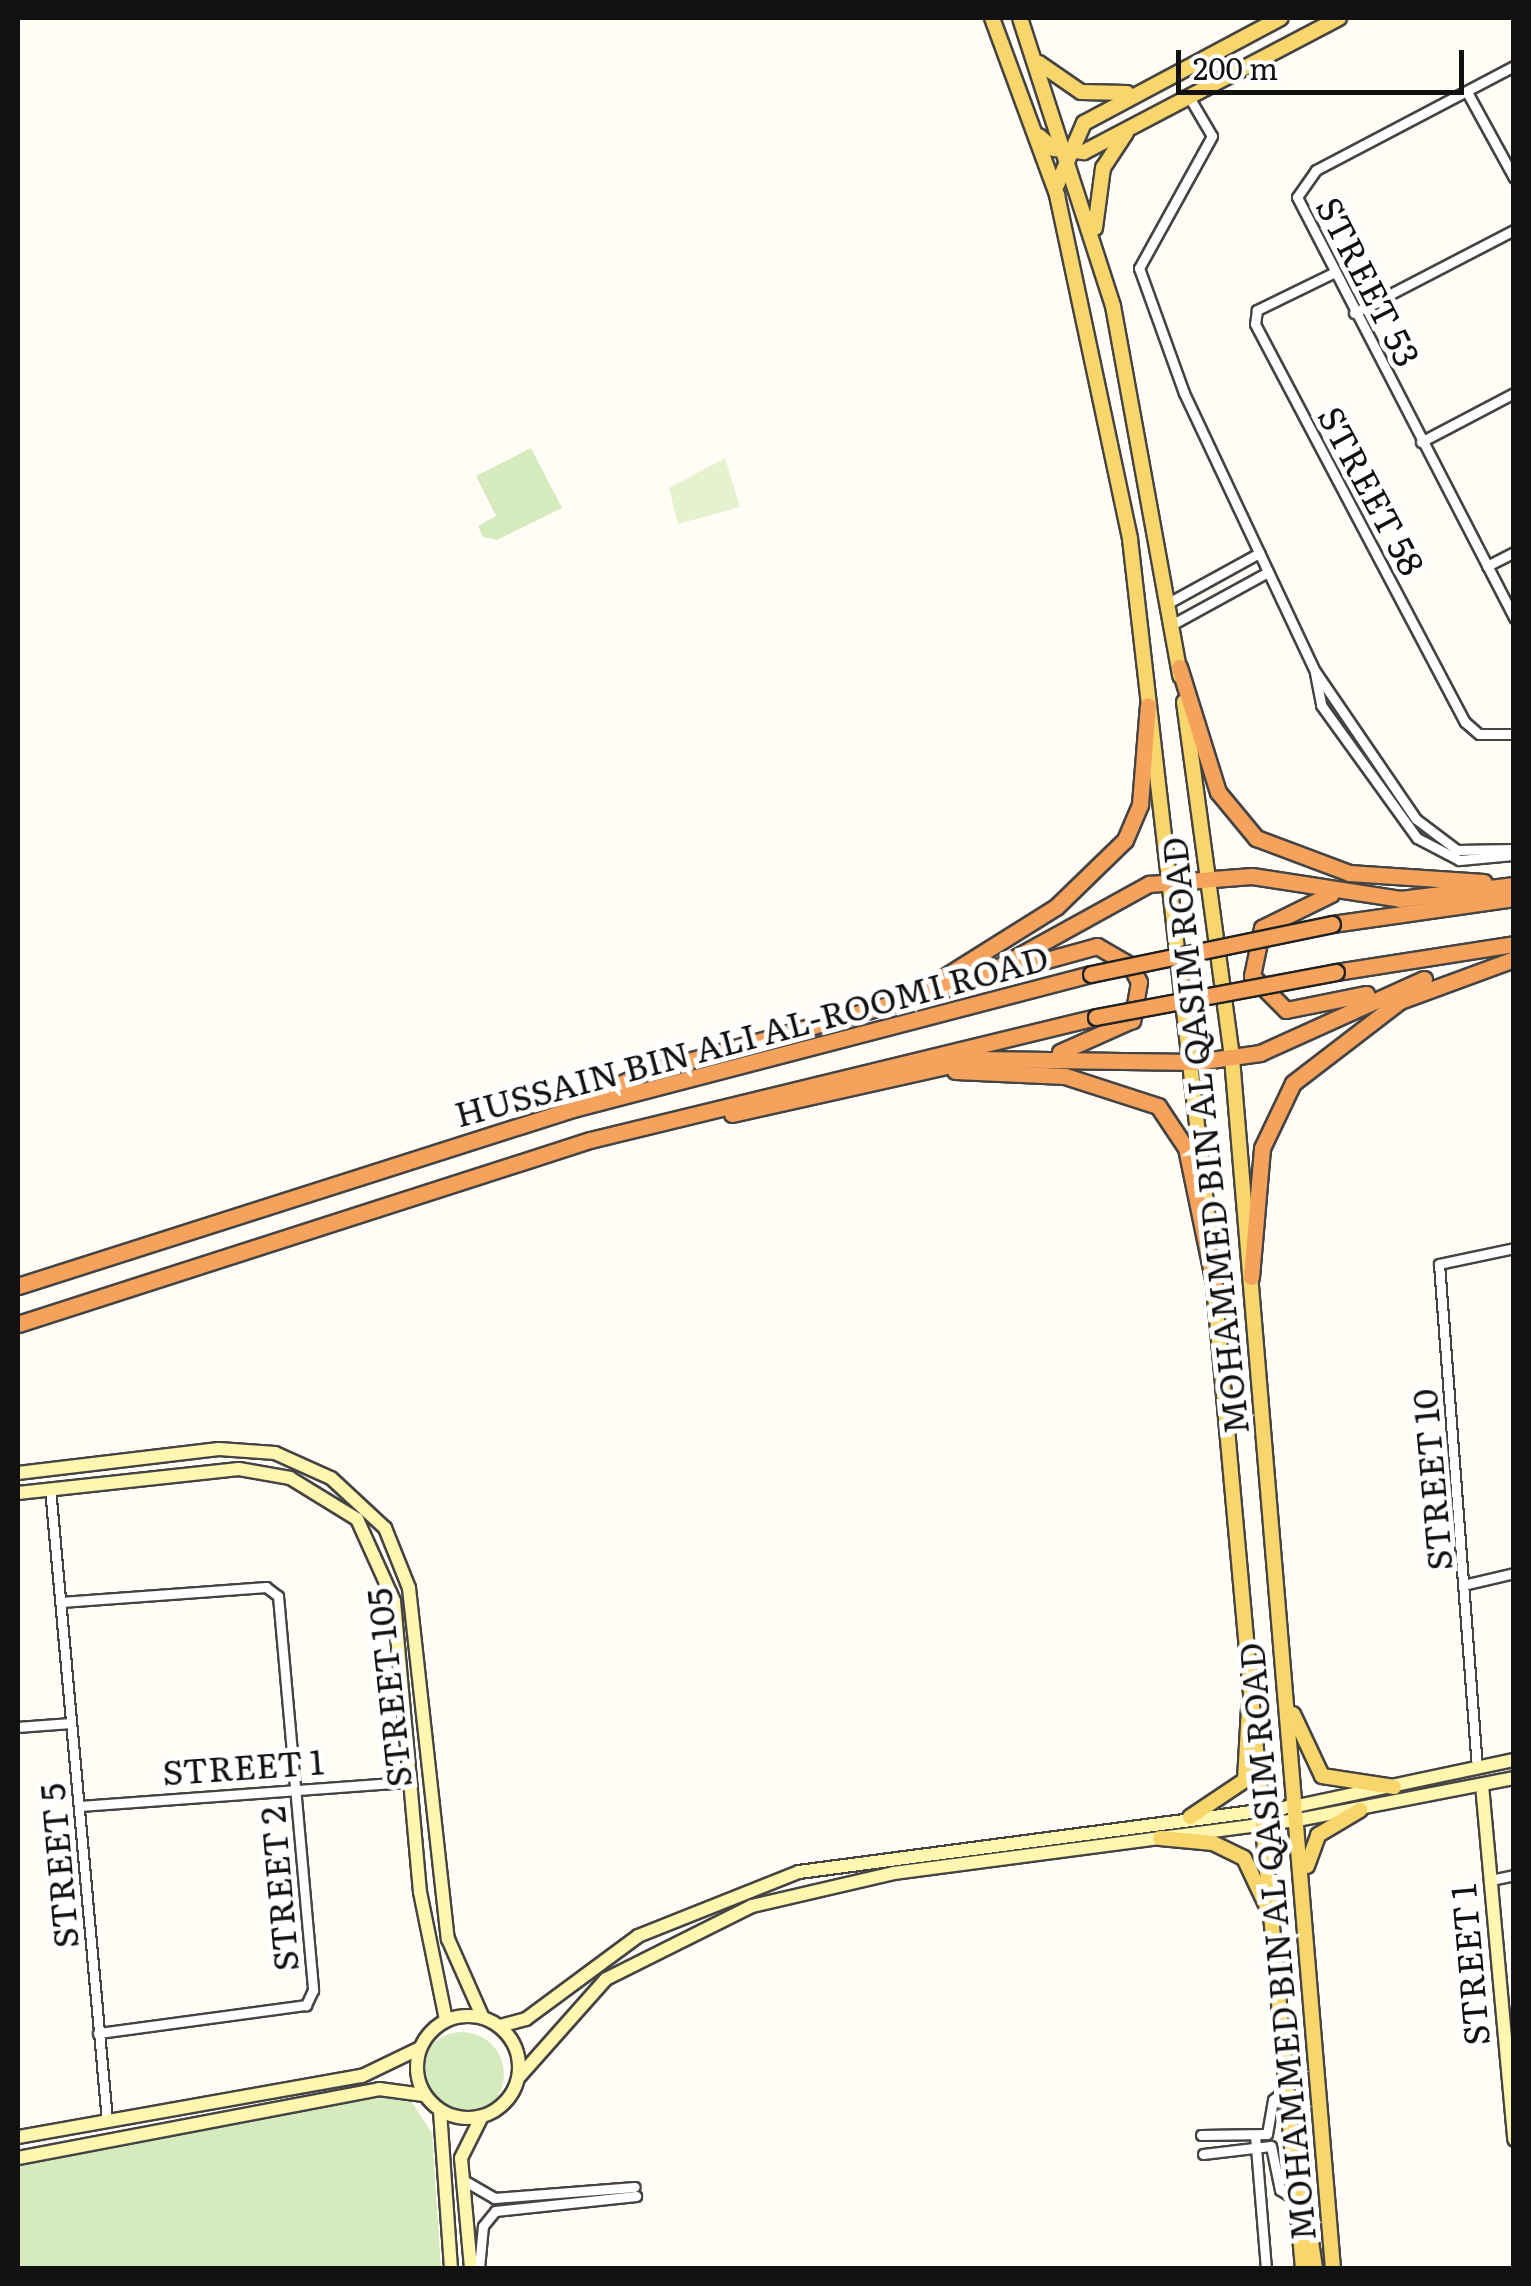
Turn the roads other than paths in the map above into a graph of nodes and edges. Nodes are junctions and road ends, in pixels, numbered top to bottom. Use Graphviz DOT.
graph roads {
  1 [pos="992,18"];
  2 [pos="1020,18"];
  3 [pos="1281,18"];
  4 [pos="1339,18"];
  5 [pos="1036,60"];
  6 [pos="1514,66"];
  7 [pos="1138,91"];
  8 [pos="1467,92"];
  9 [pos="1187,94"];
  10 [pos="1131,125"];
  11 [pos="1034,131"];
  12 [pos="1067,153"];
  13 [pos="1514,178"];
  14 [pos="1057,195"];
  15 [pos="1514,230"];
  16 [pos="1095,244"];
  17 [pos="1332,274"];
  18 [pos="1354,313"];
  19 [pos="1514,393"];
  20 [pos="1422,442"];
  21 [pos="1514,552"];
  22 [pos="1259,553"];
  23 [pos="1488,566"];
  24 [pos="1268,572"];
  25 [pos="1170,602"];
  26 [pos="1514,618"];
  27 [pos="1173,624"];
  28 [pos="1179,667"];
  29 [pos="1148,706"];
  30 [pos="1514,734"];
  31 [pos="1514,852"];
  32 [pos="1212,879"];
  33 [pos="1167,880"];
  34 [pos="1513,885"];
  35 [pos="1332,894"];
  36 [pos="1514,898"];
  37 [pos="1514,944"];
  38 [pos="1514,958"];
  39 [pos="1424,979"];
  40 [pos="973,981"];
  41 [pos="901,1001"];
  42 [pos="1041,1056"];
  43 [pos="1232,1058"];
  44 [pos="1196,1062"];
  45 [pos="916,1072"];
  46 [pos="573,1108"];
  47 [pos="707,1114"];
  48 [pos="1514,1248"];
  49 [pos="1251,1277"];
  50 [pos="1214,1283"];
  51 [pos="18,1286"];
  52 [pos="18,1324"];
  53 [pos="170,1454"];
  54 [pos="18,1473"];
  55 [pos="174,1474"];
  56 [pos="50,1488"];
  57 [pos="18,1493"];
  58 [pos="1243,1557"];
  59 [pos="1514,1573"];
  60 [pos="1466,1584"];
  61 [pos="61,1602"];
  62 [pos="415,1632"];
  63 [pos="398,1633"];
  64 [pos="1284,1692"];
  65 [pos="70,1723"];
  66 [pos="18,1728"];
  67 [pos="1514,1760"];
  68 [pos="1477,1768"];
  69 [pos="1514,1778"];
  70 [pos="409,1782"];
  71 [pos="1482,1785"];
  72 [pos="1394,1787"];
  73 [pos="296,1792"];
  74 [pos="81,1806"];
  75 [pos="1360,1810"];
  76 [pos="1298,1813"];
  77 [pos="1190,1817"];
  78 [pos="1268,1817"];
  79 [pos="1160,1838"];
  80 [pos="954,1848"];
  81 [pos="1514,1875"];
  82 [pos="863,1879"];
  83 [pos="1491,1880"];
  84 [pos="1304,1892"];
  85 [pos="1276,1929"];
  86 [pos="483,2018"];
  87 [pos="446,2020"];
  88 [pos="1508,2022"];
  89 [pos="500,2026"];
  90 [pos="98,2032"];
  91 [pos="420,2048"];
  92 [pos="519,2076"];
  93 [pos="1289,2087"];
  94 [pos="424,2095"];
  95 [pos="440,2111"];
  96 [pos="482,2116"];
  97 [pos="107,2121"];
  98 [pos="1201,2135"];
  99 [pos="18,2137"];
  100 [pos="1514,2140"];
  101 [pos="1256,2141"];
  102 [pos="1293,2142"];
  103 [pos="1204,2154"];
  104 [pos="18,2158"];
  105 [pos="461,2176"];
  106 [pos="1298,2201"];
  107 [pos="451,2268"];
  108 [pos="470,2268"];
  109 [pos="480,2268"];
  110 [pos="1266,2268"];
  111 [pos="1303,2268"];
  112 [pos="1315,2268"];
  113 [pos="1333,2268"];
  1 -- 11 [label="main road, MOHAMMED BIN AL QASIM ROAD"];
  2 -- 5 [label="main road, MOHAMMED BIN AL QASIM ROAD"];
  3 -- 7 [label="main road"];
  4 -- 9 [label="main road"];
  5 -- 7 [label="main road"];
  5 -- 12 [label="main road, MOHAMMED BIN AL QASIM ROAD"];
  6 -- 8 [label="street, STREET 53"];
  7 -- 12 [label="main road"];
  8 -- 13 [label="street"];
  8 -- 17 [label="street, STREET 53"];
  9 -- 10 [label="main road"];
  9 -- 22 [label="street"];
  10 -- 12 [label="main road"];
  10 -- 16 [label="main road"];
  11 -- 12 [label="main road"];
  11 -- 14 [label="main road, MOHAMMED BIN AL QASIM ROAD"];
  12 -- 14 [label="main road"];
  12 -- 16 [label="main road, MOHAMMED BIN AL QASIM ROAD"];
  14 -- 29 [label="main road, MOHAMMED BIN AL QASIM ROAD"];
  15 -- 18 [label="street"];
  16 -- 25 [label="main road, MOHAMMED BIN AL QASIM ROAD"];
  17 -- 18 [label="street, STREET 53"];
  17 -- 30 [label="street, STREET 58"];
  18 -- 20 [label="street, STREET 53"];
  19 -- 20 [label="street"];
  20 -- 23 [label="street, STREET 53"];
  21 -- 23 [label="street"];
  22 -- 24 [label="street"];
  22 -- 25 [label="street"];
  23 -- 26 [label="street, STREET 53"];
  24 -- 27 [label="street"];
  24 -- 31 [label="street"];
  25 -- 27 [label="main road, MOHAMMED BIN AL QASIM ROAD"];
  27 -- 28 [label="main road, MOHAMMED BIN AL QASIM ROAD"];
  28 -- 32 [label="main road, MOHAMMED BIN AL QASIM ROAD"];
  28 -- 34 [label="highway"];
  29 -- 33 [label="main road, MOHAMMED BIN AL QASIM ROAD"];
  29 -- 41 [label="highway"];
  32 -- 33 [label="highway"];
  32 -- 35 [label="highway"];
  32 -- 43 [label="main road, MOHAMMED BIN AL QASIM ROAD"];
  33 -- 40 [label="highway"];
  33 -- 44 [label="main road, MOHAMMED BIN AL QASIM ROAD"];
  34 -- 35 [label="highway"];
  35 -- 39 [label="highway"];
  36 -- 46 [label="highway, HUSSAIN BIN ALI AL-ROOMI ROAD, bridge"];
  37 -- 47 [label="highway, HUSSAIN BIN ALI AL-ROOMI ROAD, bridge"];
  38 -- 39 [label="highway"];
  38 -- 49 [label="highway"];
  39 -- 43 [label="highway"];
  40 -- 41 [label="highway"];
  40 -- 42 [label="highway"];
  41 -- 46 [label="highway"];
  42 -- 44 [label="highway"];
  42 -- 45 [label="highway"];
  43 -- 44 [label="highway"];
  43 -- 49 [label="main road, MOHAMMED BIN AL QASIM ROAD"];
  44 -- 50 [label="main road, MOHAMMED BIN AL QASIM ROAD"];
  45 -- 47 [label="highway"];
  45 -- 50 [label="highway"];
  46 -- 51 [label="highway, HUSSAIN BIN ALI AL-ROOMI ROAD"];
  47 -- 52 [label="highway, HUSSAIN BIN ALI AL-ROOMI ROAD"];
  48 -- 60 [label="street, STREET 10"];
  49 -- 64 [label="main road, MOHAMMED BIN AL QASIM ROAD"];
  50 -- 58 [label="main road, MOHAMMED BIN AL QASIM ROAD"];
  53 -- 54 [label="street, STREET 105"];
  53 -- 55 [label="street"];
  53 -- 62 [label="street, STREET 105"];
  55 -- 56 [label="street, STREET 105"];
  55 -- 63 [label="street, STREET 105"];
  56 -- 57 [label="street, STREET 105"];
  56 -- 61 [label="street, STREET 5"];
  58 -- 77 [label="main road"];
  58 -- 78 [label="main road, MOHAMMED BIN AL QASIM ROAD"];
  59 -- 60 [label="street"];
  60 -- 68 [label="street, STREET 10"];
  61 -- 65 [label="street, STREET 5"];
  61 -- 73 [label="street, STREET 2"];
  62 -- 63 [label="street"];
  62 -- 86 [label="street, STREET 105"];
  63 -- 70 [label="street, STREET 105"];
  64 -- 72 [label="main road"];
  64 -- 76 [label="main road, MOHAMMED BIN AL QASIM ROAD"];
  65 -- 66 [label="street"];
  65 -- 74 [label="street, STREET 5"];
  67 -- 68 [label="street"];
  68 -- 72 [label="street"];
  69 -- 71 [label="street"];
  70 -- 73 [label="street, STREET 1"];
  70 -- 87 [label="street, STREET 105"];
  71 -- 75 [label="street"];
  71 -- 83 [label="street, STREET 1"];
  72 -- 76 [label="street"];
  73 -- 74 [label="street, STREET 1"];
  73 -- 90 [label="street, STREET 2"];
  74 -- 90 [label="street, STREET 5"];
  75 -- 76 [label="street"];
  75 -- 84 [label="main road"];
  76 -- 78 [label="street"];
  76 -- 84 [label="main road, MOHAMMED BIN AL QASIM ROAD"];
  77 -- 78 [label="street"];
  77 -- 80 [label="street"];
  78 -- 79 [label="street"];
  78 -- 85 [label="main road, MOHAMMED BIN AL QASIM ROAD"];
  79 -- 82 [label="street"];
  79 -- 85 [label="main road"];
  80 -- 82 [label="street"];
  80 -- 89 [label="street"];
  81 -- 83 [label="street"];
  82 -- 92 [label="street"];
  83 -- 88 [label="street, STREET 1"];
  84 -- 113 [label="main road, MOHAMMED BIN AL QASIM ROAD"];
  85 -- 93 [label="main road, MOHAMMED BIN AL QASIM ROAD"];
  86 -- 87 [label="street"];
  86 -- 89 [label="street"];
  87 -- 91 [label="street"];
  88 -- 100 [label="street, STREET 1"];
  89 -- 92 [label="street"];
  90 -- 97 [label="street, STREET 5"];
  91 -- 94 [label="street"];
  91 -- 97 [label="street"];
  92 -- 96 [label="street"];
  93 -- 101 [label="street"];
  93 -- 102 [label="main road, MOHAMMED BIN AL QASIM ROAD"];
  94 -- 95 [label="street"];
  94 -- 104 [label="street"];
  95 -- 96 [label="street"];
  95 -- 107 [label="street"];
  96 -- 105 [label="street"];
  97 -- 99 [label="street"];
  98 -- 101 [label="street"];
  101 -- 103 [label="street"];
  101 -- 106 [label="street"];
  101 -- 110 [label="street"];
  102 -- 106 [label="main road, MOHAMMED BIN AL QASIM ROAD"];
  102 -- 112 [label="main road"];
  105 -- 108 [label="street"];
  105 -- 109 [label="street"];
  106 -- 111 [label="main road, MOHAMMED BIN AL QASIM ROAD"];
}
